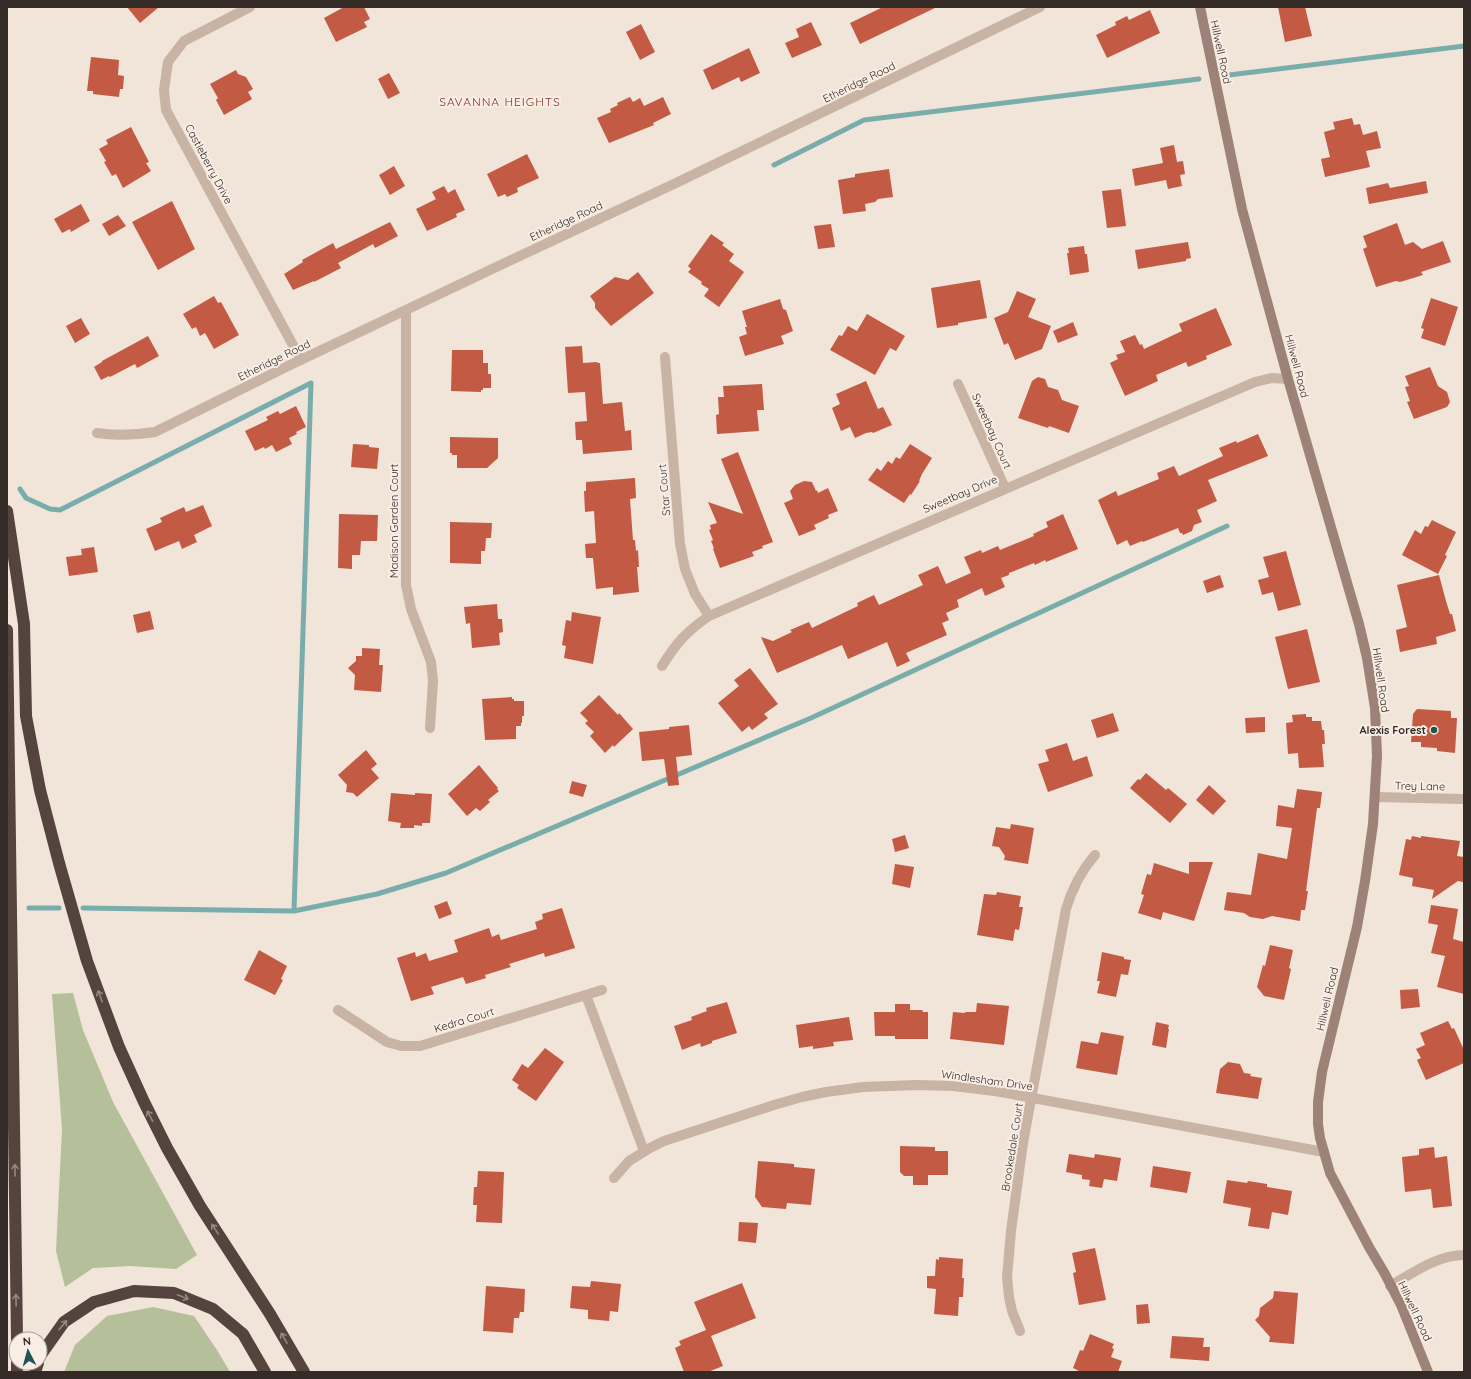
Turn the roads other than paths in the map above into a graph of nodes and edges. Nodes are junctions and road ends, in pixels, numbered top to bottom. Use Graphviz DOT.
graph roads {
  1 [pos="250,7"];
  2 [pos="1040,7"];
  3 [pos="1200,7"];
  4 [pos="406,310"];
  5 [pos="665,357"];
  6 [pos="301,360"];
  7 [pos="1288,379"];
  8 [pos="958,384"];
  9 [pos="97,433"];
  10 [pos="1005,488"];
  11 [pos="7,511"];
  12 [pos="709,616"];
  13 [pos="7,630"];
  14 [pos="662,666"];
  15 [pos="430,728"];
  16 [pos="1375,797"];
  17 [pos="1464,799"];
  18 [pos="1095,855"];
  19 [pos="602,990"];
  20 [pos="586,995"];
  21 [pos="338,1010"];
  22 [pos="1032,1098"];
  23 [pos="644,1151"];
  24 [pos="1324,1152"];
  25 [pos="614,1178"];
  26 [pos="1464,1255"];
  27 [pos="1390,1286"];
  28 [pos="17,1331"];
  29 [pos="1020,1331"];
  30 [pos="48,1345"];
  31 [pos="265,1372"];
  32 [pos="304,1372"];
  33 [pos="1428,1372"];
  1 -- 6 [label="street, Castleberry Drive"];
  2 -- 4 [label="street, Etheridge Road"];
  3 -- 7 [label="street, Hillwell Road"];
  4 -- 6 [label="street, Etheridge Road"];
  4 -- 15 [label="street, Madison Garden Court"];
  5 -- 12 [label="street, Star Court"];
  6 -- 9 [label="street, Etheridge Road"];
  7 -- 10 [label="street, Sweetbay Drive"];
  7 -- 16 [label="street, Hillwell Road"];
  8 -- 10 [label="street, Sweetbay Court"];
  10 -- 12 [label="street, Sweetbay Drive"];
  32 -- 11 [label="highway, one-way"];
  12 -- 14 [label="street, Sweetbay Drive"];
  28 -- 13 [label="highway, one-way"];
  16 -- 17 [label="street, Trey Lane"];
  16 -- 24 [label="street, Hillwell Road"];
  18 -- 22 [label="street, Brookedale Court"];
  19 -- 20 [label="street, Kedra Court"];
  20 -- 21 [label="street, Kedra Court"];
  20 -- 23 [label="street"];
  22 -- 23 [label="street, Windlesham Drive"];
  22 -- 24 [label="street, Windlesham Drive"];
  22 -- 29 [label="street, Brookedale Court"];
  23 -- 25 [label="street, Windlesham Drive"];
  24 -- 27 [label="street, Hillwell Road"];
  26 -- 27 [label="street"];
  27 -- 33 [label="street, Hillwell Road"];
  30 -- 31 [label="highway, one-way"];
}
